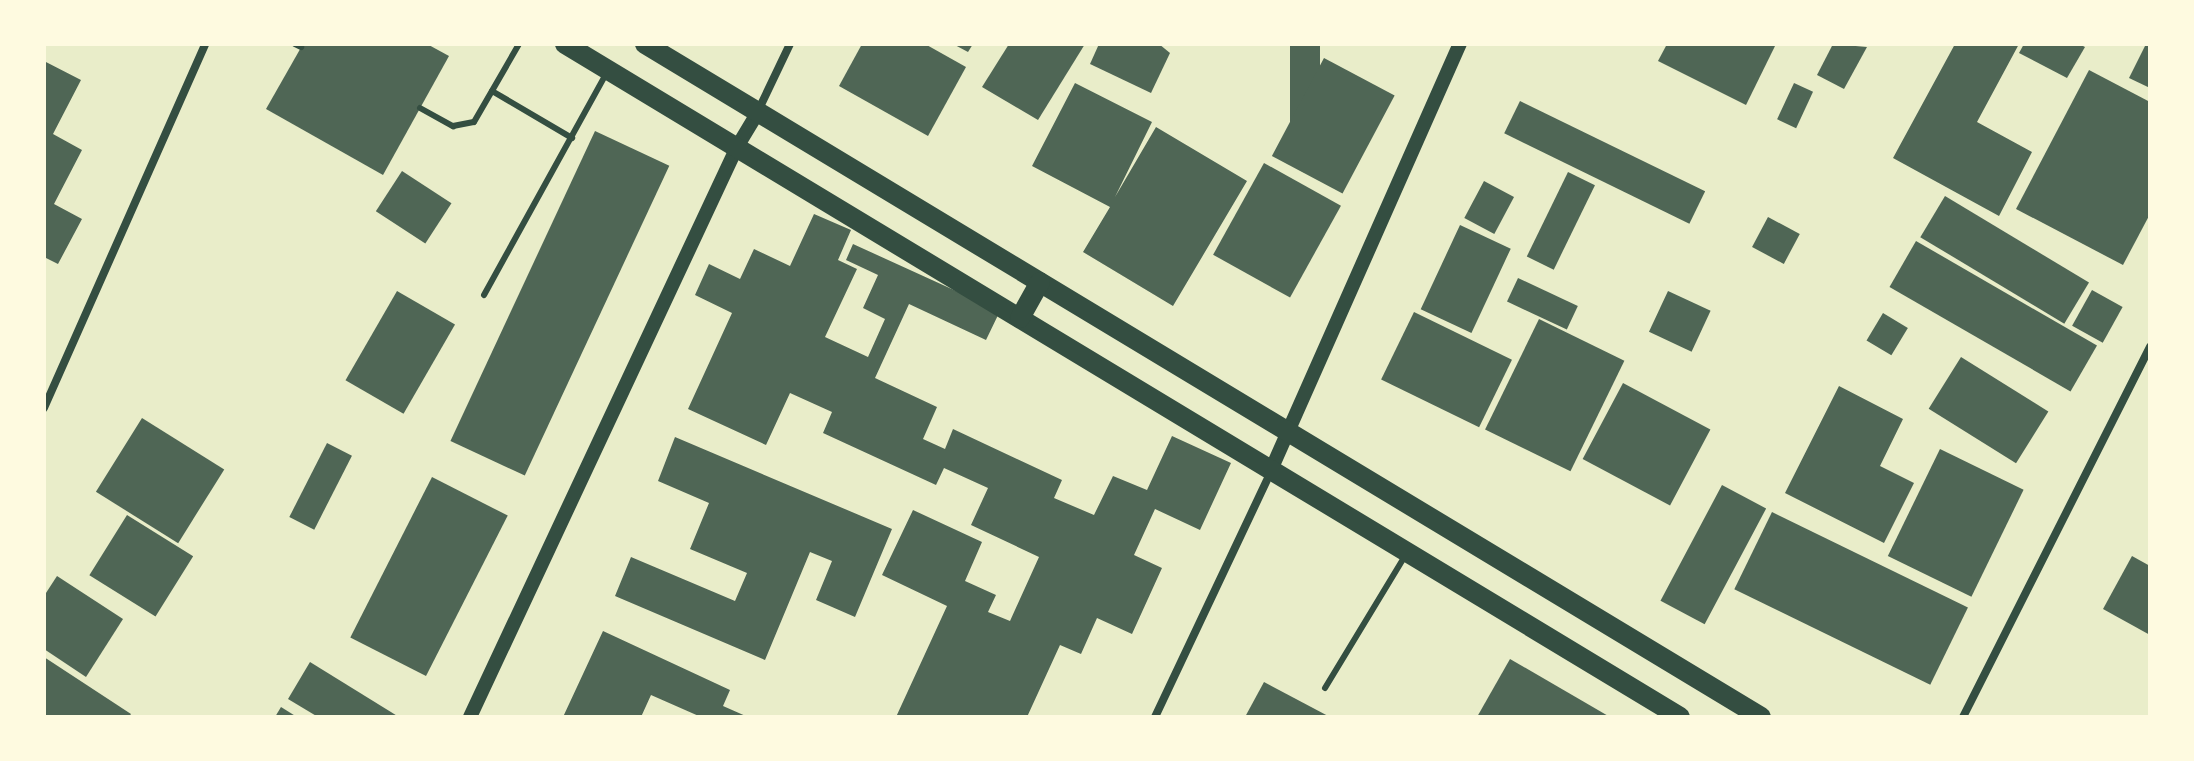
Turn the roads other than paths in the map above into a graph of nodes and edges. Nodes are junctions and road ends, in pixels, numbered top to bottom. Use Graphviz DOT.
graph roads {
  1 [pos="205,44"];
  2 [pos="519,44"];
  3 [pos="565,44"];
  4 [pos="645,44"];
  5 [pos="790,44"];
  6 [pos="1460,44"];
  7 [pos="609,70"];
  8 [pos="492,91"];
  9 [pos="420,108"];
  10 [pos="758,112"];
  11 [pos="572,138"];
  12 [pos="737,147"];
  13 [pos="1040,282"];
  14 [pos="484,295"];
  15 [pos="1020,318"];
  16 [pos="2150,347"];
  17 [pos="44,408"];
  18 [pos="1287,431"];
  19 [pos="1271,470"];
  20 [pos="1407,552"];
  21 [pos="1325,688"];
  22 [pos="470,717"];
  23 [pos="1155,717"];
  24 [pos="1680,717"];
  25 [pos="1761,717"];
  26 [pos="1963,717"];
  1 -- 17 [label="street"];
  2 -- 8 [label="lane"];
  3 -- 7 [label="main road"];
  4 -- 10 [label="main road"];
  5 -- 10 [label="street"];
  6 -- 18 [label="street"];
  7 -- 11 [label="lane"];
  7 -- 12 [label="main road"];
  8 -- 9 [label="lane"];
  8 -- 11 [label="lane"];
  10 -- 12 [label="street"];
  10 -- 13 [label="main road"];
  11 -- 14 [label="lane"];
  12 -- 15 [label="main road"];
  12 -- 22 [label="street"];
  13 -- 15 [label="main road"];
  13 -- 18 [label="main road"];
  15 -- 19 [label="main road"];
  16 -- 26 [label="street"];
  18 -- 19 [label="street"];
  18 -- 25 [label="main road"];
  19 -- 20 [label="main road"];
  19 -- 23 [label="street"];
  20 -- 21 [label="lane"];
  20 -- 24 [label="main road"];
}
